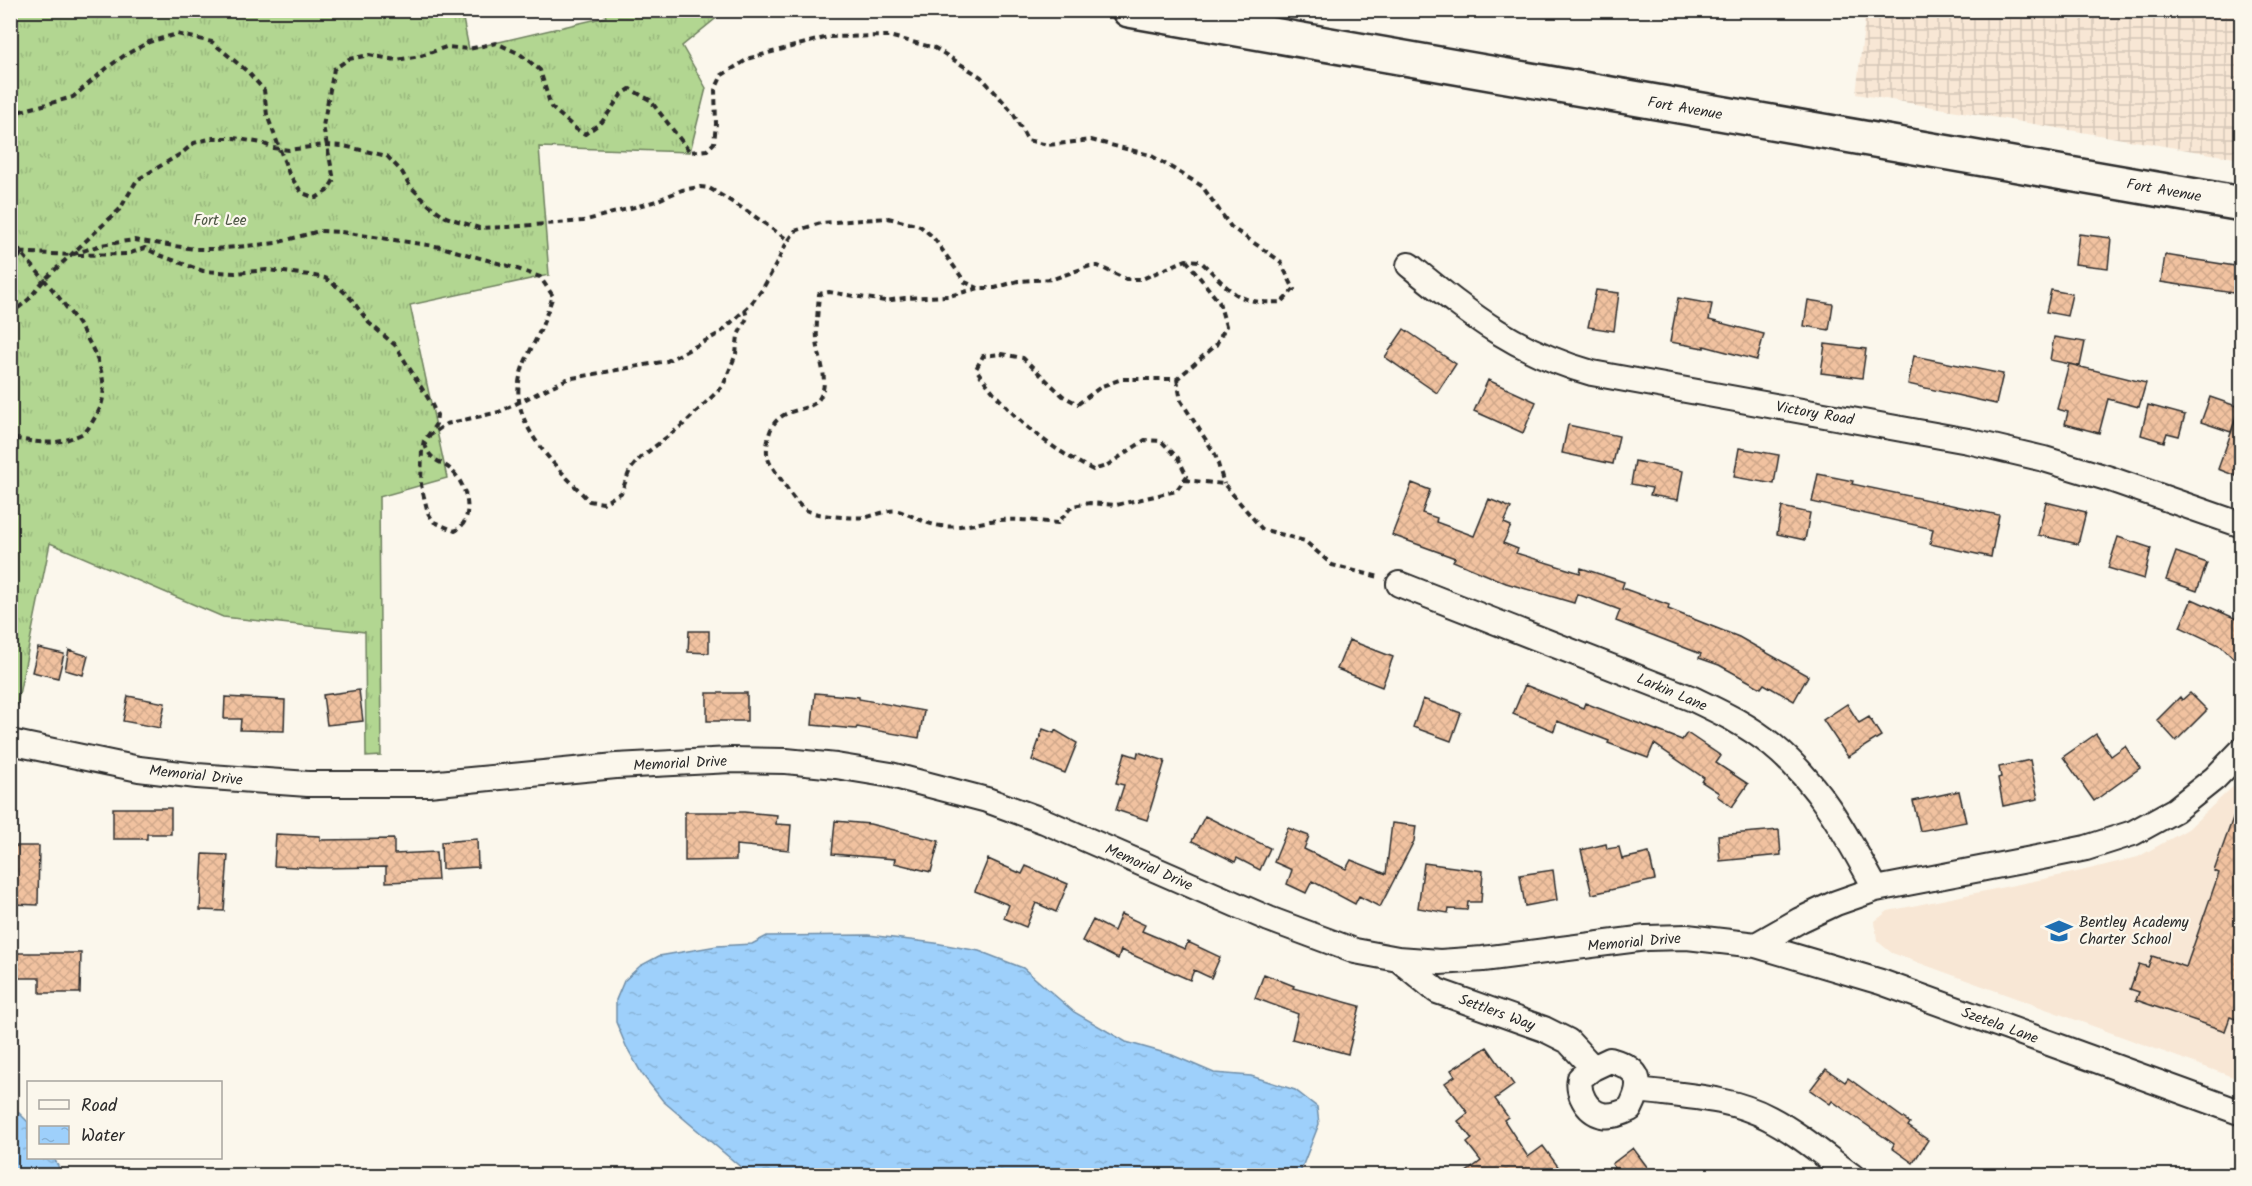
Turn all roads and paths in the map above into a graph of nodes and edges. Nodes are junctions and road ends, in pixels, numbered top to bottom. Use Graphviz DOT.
graph roads {
  1 [pos="1129,10"];
  2 [pos="10,114"];
  3 [pos="328,146"];
  4 [pos="279,149"];
  5 [pos="2241,204"];
  6 [pos="10,239"];
  7 [pos="788,240"];
  8 [pos="10,252"];
  9 [pos="21,253"];
  10 [pos="71,255"];
  11 [pos="1186,260"];
  12 [pos="1409,265"];
  13 [pos="10,277"];
  14 [pos="44,280"];
  15 [pos="979,288"];
  16 [pos="745,310"];
  17 [pos="10,315"];
  18 [pos="1177,379"];
  19 [pos="518,402"];
  20 [pos="10,438"];
  21 [pos="424,441"];
  22 [pos="1184,480"];
  23 [pos="1224,484"];
  24 [pos="2241,525"];
  25 [pos="1400,584"];
  26 [pos="10,742"];
  27 [pos="2241,750"];
  28 [pos="1876,888"];
  29 [pos="1756,945"];
  30 [pos="1398,959"];
  31 [pos="1593,1068"];
  32 [pos="1639,1090"];
  33 [pos="2241,1113"];
  34 [pos="1852,1176"];
  1 -- 5 [label="street, Fort Avenue"];
  2 -- 4 [label="path"];
  3 -- 4 [label="path"];
  3 -- 4 [label="path"];
  3 -- 7 [label="path"];
  3 -- 11 [label="path"];
  4 -- 10 [label="path"];
  6 -- 9 [label="path"];
  7 -- 15 [label="path"];
  7 -- 16 [label="path"];
  8 -- 9 [label="path"];
  9 -- 10 [label="path"];
  9 -- 13 [label="path"];
  9 -- 14 [label="path"];
  10 -- 14 [label="path"];
  10 -- 19 [label="path"];
  10 -- 21 [label="path"];
  11 -- 15 [label="path"];
  11 -- 18 [label="path"];
  12 -- 24 [label="street, Victory Road"];
  14 -- 17 [label="path"];
  14 -- 20 [label="path"];
  15 -- 22 [label="path"];
  16 -- 19 [label="path"];
  16 -- 19 [label="path"];
  18 -- 22 [label="path"];
  18 -- 23 [label="path"];
  19 -- 21 [label="path"];
  21 -- 21 [label="path"];
  22 -- 23 [label="path"];
  23 -- 25 [label="path"];
  25 -- 28 [label="street, Larkin Lane"];
  26 -- 30 [label="street, Memorial Drive"];
  27 -- 28 [label="street"];
  28 -- 29 [label="street"];
  29 -- 30 [label="street, Memorial Drive"];
  29 -- 33 [label="street, Szetela Lane"];
  30 -- 31 [label="street, Settlers Way"];
  31 -- 32 [label="street"];
  31 -- 32 [label="street"];
  32 -- 34 [label="street"];
}
